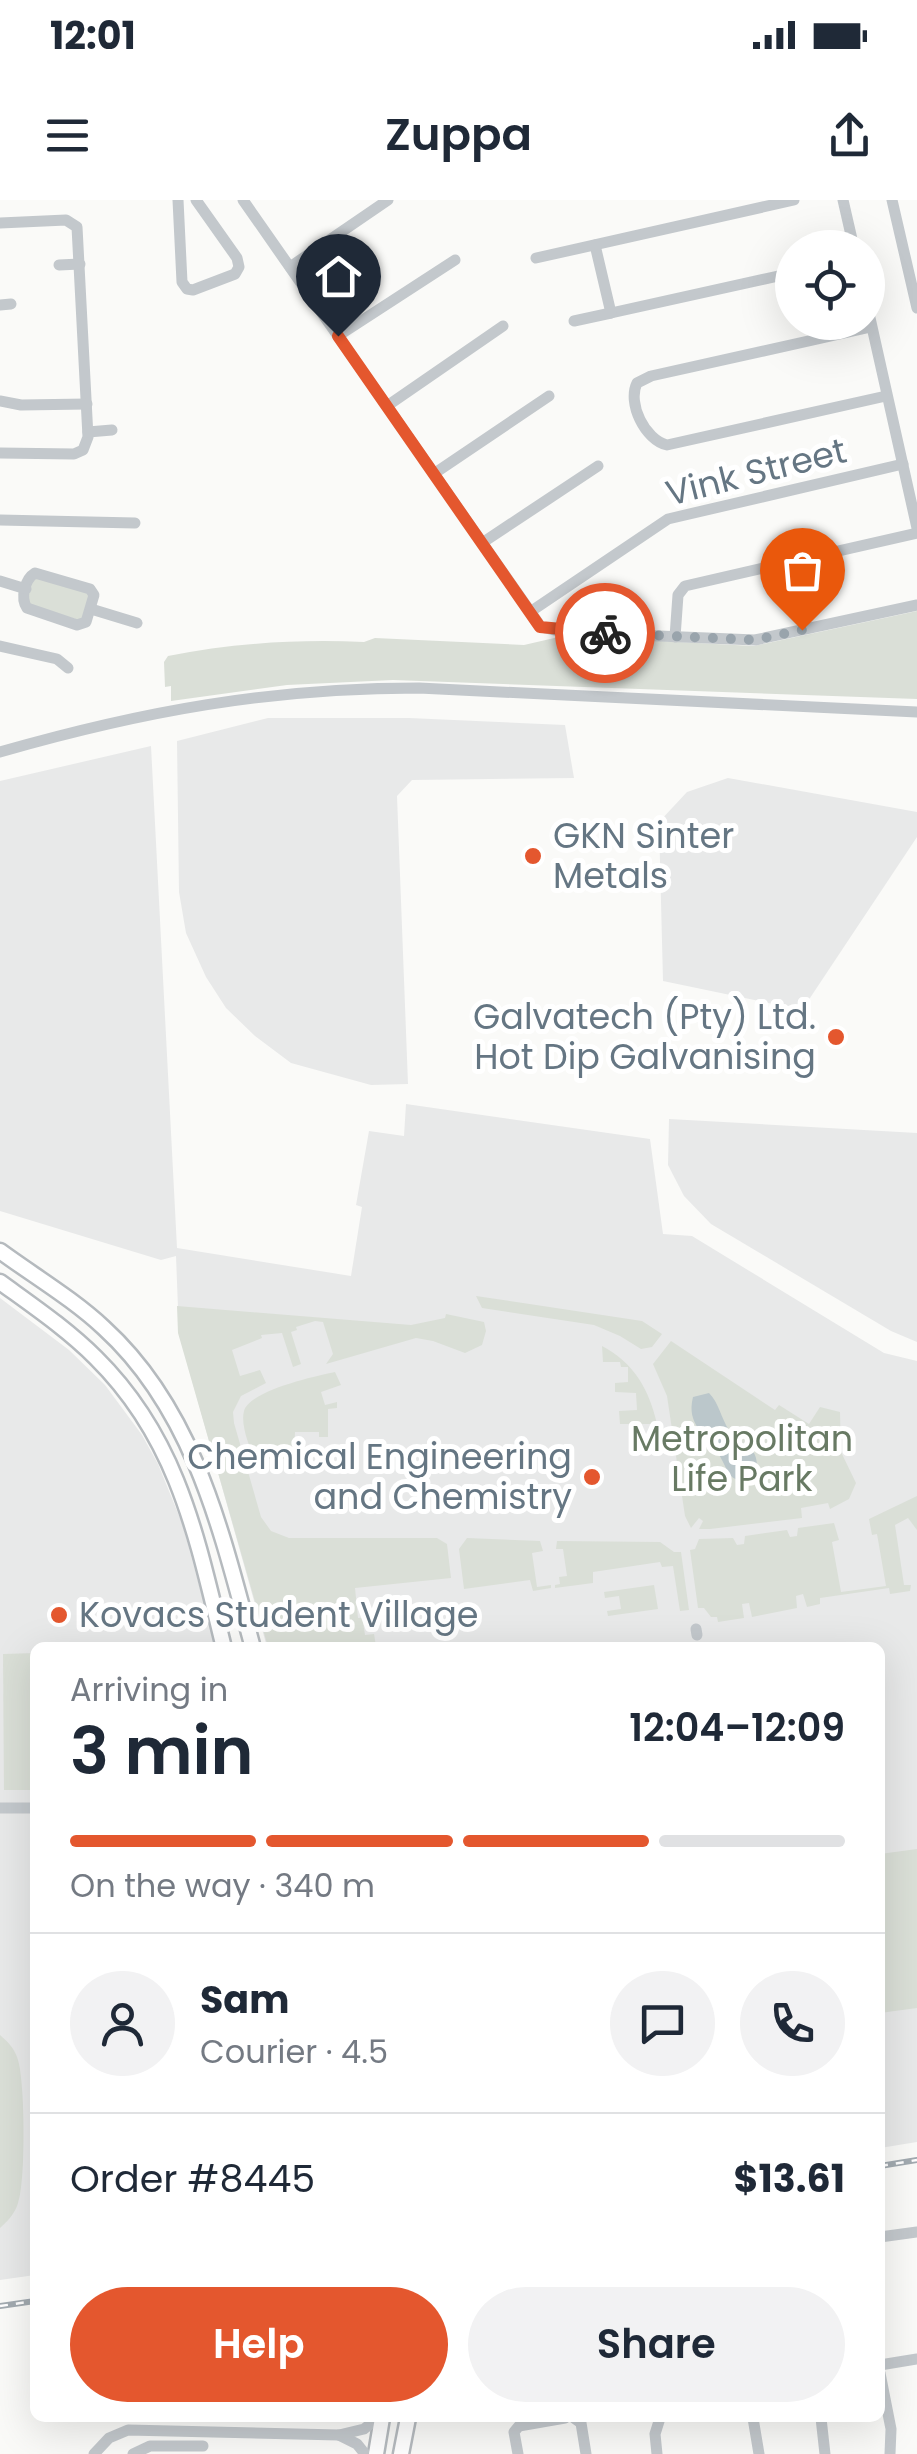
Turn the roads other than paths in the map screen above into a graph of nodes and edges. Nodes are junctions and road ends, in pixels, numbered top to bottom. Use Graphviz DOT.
graph roads {
  1 [pos="178,200"];
  2 [pos="196,200"];
  3 [pos="244,200"];
  4 [pos="388,200"];
  5 [pos="794,200"];
  6 [pos="843,200"];
  7 [pos="892,200"];
  8 [pos="0,223"];
  9 [pos="850,230"];
  10 [pos="595,245"];
  11 [pos="536,258"];
  12 [pos="455,260"];
  13 [pos="80,264"];
  14 [pos="59,265"];
  15 [pos="290,267"];
  16 [pos="775,276"];
  17 [pos="917,308"];
  18 [pos="611,312"];
  19 [pos="574,321"];
  20 [pos="504,326"];
  21 [pos="338,336"];
  22 [pos="813,340"];
  23 [pos="875,340"];
  24 [pos="549,396"];
  25 [pos="886,396"];
  26 [pos="0,401"];
  27 [pos="87,404"];
  28 [pos="387,406"];
  29 [pos="112,430"];
  30 [pos="88,432"];
  31 [pos="0,453"];
  32 [pos="903,464"];
  33 [pos="598,466"];
  34 [pos="434,473"];
  35 [pos="0,520"];
  36 [pos="135,522"];
  37 [pos="917,531"];
  38 [pos="482,543"];
  39 [pos="0,581"];
  40 [pos="26,588"];
  41 [pos="917,605"];
  42 [pos="91,609"];
  43 [pos="530,612"];
  44 [pos="137,624"];
  45 [pos="675,637"];
  46 [pos="0,646"];
  47 [pos="68,668"];
  48 [pos="917,712"];
  49 [pos="0,752"];
  50 [pos="0,1251"];
  51 [pos="0,1282"];
  52 [pos="222,1642"];
  53 [pos="251,1642"];
  54 [pos="0,1808"];
  55 [pos="30,1808"];
  56 [pos="917,2232"];
  57 [pos="885,2237"];
  58 [pos="917,2360"];
  59 [pos="885,2364"];
  60 [pos="885,2397"];
  61 [pos="374,2422"];
  62 [pos="380,2422"];
  63 [pos="407,2422"];
  64 [pos="581,2422"];
  65 [pos="659,2422"];
  66 [pos="754,2422"];
  67 [pos="821,2422"];
  68 [pos="515,2425"];
  69 [pos="340,2435"];
  70 [pos="203,2446"];
  71 [pos="94,2454"];
  72 [pos="132,2454"];
  73 [pos="364,2454"];
  74 [pos="376,2454"];
  75 [pos="401,2454"];
  76 [pos="518,2454"];
  77 [pos="586,2454"];
  78 [pos="657,2454"];
  79 [pos="759,2454"];
  80 [pos="824,2454"];
  81 [pos="890,2454"];
  1 -- 2 [label="street"];
  3 -- 15 [label="street"];
  4 -- 15 [label="street"];
  5 -- 10 [label="street"];
  6 -- 9 [label="street"];
  7 -- 17 [label="street"];
  8 -- 13 [label="street"];
  10 -- 11 [label="street"];
  10 -- 18 [label="street"];
  12 -- 21 [label="street"];
  13 -- 14 [label="street"];
  13 -- 27 [label="street"];
  15 -- 21 [label="street"];
  16 -- 18 [label="street"];
  18 -- 19 [label="street"];
  20 -- 28 [label="street"];
  21 -- 28 [label="street"];
  22 -- 25 [label="street"];
  23 -- 25 [label="street"];
  24 -- 34 [label="street"];
  25 -- 32 [label="street"];
  26 -- 27 [label="street"];
  27 -- 30 [label="street"];
  28 -- 34 [label="street"];
  29 -- 30 [label="street"];
  30 -- 31 [label="street"];
  32 -- 37 [label="street"];
  32 -- 43 [label="street, Vink Street"];
  33 -- 38 [label="street"];
  34 -- 38 [label="street"];
  35 -- 36 [label="street"];
  37 -- 45 [label="street"];
  38 -- 43 [label="street"];
  39 -- 40 [label="street"];
  40 -- 42 [label="street"];
  40 -- 42 [label="street"];
  41 -- 45 [label="street"];
  42 -- 44 [label="street"];
  43 -- 45 [label="street"];
  46 -- 47 [label="street"];
  48 -- 49 [label="street"];
  50 -- 53 [label="main road"];
  51 -- 52 [label="main road"];
  54 -- 55 [label="street"];
  56 -- 57 [label="street"];
  58 -- 59 [label="street"];
  60 -- 81 [label="street"];
  61 -- 69 [label="street"];
  62 -- 74 [label="main road"];
  63 -- 75 [label="main road"];
  64 -- 77 [label="street"];
  65 -- 78 [label="street"];
  66 -- 79 [label="street"];
  67 -- 80 [label="street"];
  68 -- 76 [label="street"];
  69 -- 71 [label="street"];
  69 -- 73 [label="street"];
  70 -- 72 [label="street"];
}
